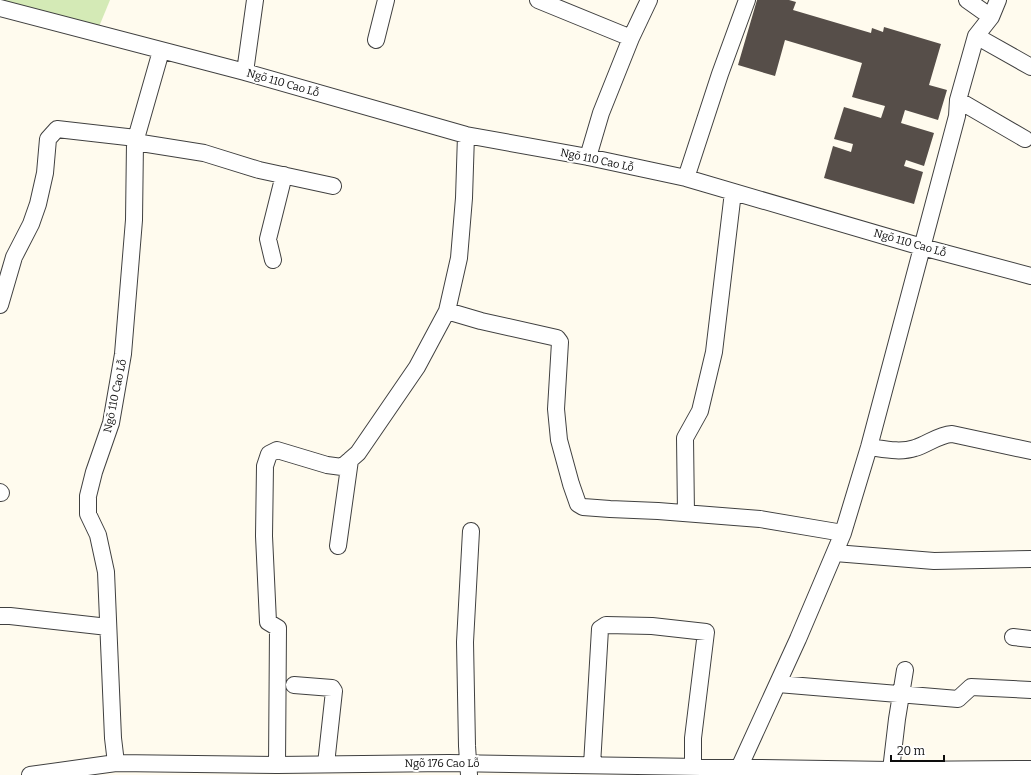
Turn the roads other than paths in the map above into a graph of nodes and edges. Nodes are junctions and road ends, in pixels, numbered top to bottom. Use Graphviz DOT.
graph roads {
  1 [pos="255,0"];
  2 [pos="386,0"];
  3 [pos="538,0"];
  4 [pos="649,0"];
  5 [pos="747,0"];
  6 [pos="967,0"];
  7 [pos="998,0"];
  8 [pos="0,8"];
  9 [pos="991,17"];
  10 [pos="976,36"];
  11 [pos="631,38"];
  12 [pos="376,40"];
  13 [pos="161,51"];
  14 [pos="1031,67"];
  15 [pos="245,72"];
  16 [pos="958,100"];
  17 [pos="466,135"];
  18 [pos="1025,138"];
  19 [pos="135,140"];
  20 [pos="588,157"];
  21 [pos="284,175"];
  22 [pos="686,178"];
  23 [pos="333,186"];
  24 [pos="733,192"];
  25 [pos="922,247"];
  26 [pos="273,260"];
  27 [pos="1031,276"];
  28 [pos="0,306"];
  29 [pos="447,311"];
  30 [pos="869,447"];
  31 [pos="1031,451"];
  32 [pos="350,460"];
  33 [pos="686,513"];
  34 [pos="471,531"];
  35 [pos="844,533"];
  36 [pos="338,546"];
  37 [pos="835,553"];
  38 [pos="1031,559"];
  39 [pos="0,616"];
  40 [pos="108,627"];
  41 [pos="1013,637"];
  42 [pos="1031,639"];
  43 [pos="905,670"];
  44 [pos="778,684"];
  45 [pos="294,685"];
  46 [pos="1031,690"];
  47 [pos="901,694"];
  48 [pos="116,763"];
  49 [pos="326,764"];
  50 [pos="277,765"];
  51 [pos="693,767"];
  52 [pos="739,768"];
  53 [pos="198,769"];
  54 [pos="469,769"];
  55 [pos="598,769"];
  56 [pos="237,770"];
  57 [pos="891,770"];
  58 [pos="1026,771"];
  59 [pos="854,772"];
  60 [pos="939,772"];
  61 [pos="30,775"];
  1 -- 15 [label="street"];
  2 -- 12 [label="street"];
  3 -- 11 [label="street"];
  4 -- 11 [label="street"];
  5 -- 22 [label="street"];
  6 -- 9 [label="street"];
  7 -- 9 [label="street"];
  8 -- 13 [label="street, Ngõ 110 Cao Lỗ"];
  9 -- 10 [label="street"];
  10 -- 14 [label="street"];
  10 -- 16 [label="street"];
  11 -- 20 [label="street"];
  13 -- 15 [label="street, Ngõ 110 Cao Lỗ"];
  13 -- 19 [label="street, Ngõ 110 Cao Lỗ"];
  15 -- 17 [label="street, Ngõ 110 Cao Lỗ"];
  16 -- 18 [label="street"];
  16 -- 25 [label="street"];
  17 -- 20 [label="street, Ngõ 110 Cao Lỗ"];
  17 -- 29 [label="street"];
  19 -- 21 [label="street"];
  19 -- 28 [label="street"];
  19 -- 40 [label="street, Ngõ 110 Cao Lỗ"];
  20 -- 22 [label="street, Ngõ 110 Cao Lỗ"];
  21 -- 23 [label="street"];
  21 -- 26 [label="street"];
  22 -- 24 [label="street, Ngõ 110 Cao Lỗ"];
  24 -- 25 [label="street, Ngõ 110 Cao Lỗ"];
  24 -- 33 [label="street"];
  25 -- 27 [label="street, Ngõ 110 Cao Lỗ"];
  25 -- 30 [label="street"];
  29 -- 32 [label="street"];
  29 -- 33 [label="street"];
  30 -- 31 [label="street"];
  30 -- 35 [label="street"];
  32 -- 36 [label="street"];
  32 -- 50 [label="street"];
  33 -- 35 [label="street"];
  34 -- 54 [label="street"];
  35 -- 37 [label="street"];
  37 -- 38 [label="street"];
  37 -- 44 [label="street"];
  39 -- 40 [label="street"];
  40 -- 48 [label="street, Ngõ 110 Cao Lỗ"];
  41 -- 42 [label="street"];
  43 -- 47 [label="street"];
  44 -- 47 [label="street"];
  44 -- 52 [label="street"];
  45 -- 49 [label="street"];
  46 -- 47 [label="street"];
  47 -- 57 [label="street"];
  48 -- 53 [label="street, Ngõ 176 Cao Lỗ"];
  48 -- 61 [label="street, Ngõ 176 Cao Lỗ"];
  49 -- 50 [label="street, Ngõ 176 Cao Lỗ"];
  49 -- 54 [label="street, Ngõ 176 Cao Lỗ"];
  50 -- 56 [label="street, Ngõ 176 Cao Lỗ"];
  51 -- 52 [label="street, Ngõ 176 Cao Lỗ"];
  51 -- 55 [label="street, Ngõ 176 Cao Lỗ"];
  51 -- 55 [label="street"];
  52 -- 59 [label="street, Ngõ 176 Cao Lỗ"];
  53 -- 56 [label="street, Ngõ 176 Cao Lỗ"];
  54 -- 55 [label="street, Ngõ 176 Cao Lỗ"];
  57 -- 59 [label="street, Ngõ 176 Cao Lỗ"];
  57 -- 60 [label="street, Ngõ 176 Cao Lỗ"];
  58 -- 60 [label="street, Ngõ 176 Cao Lỗ"];
}
